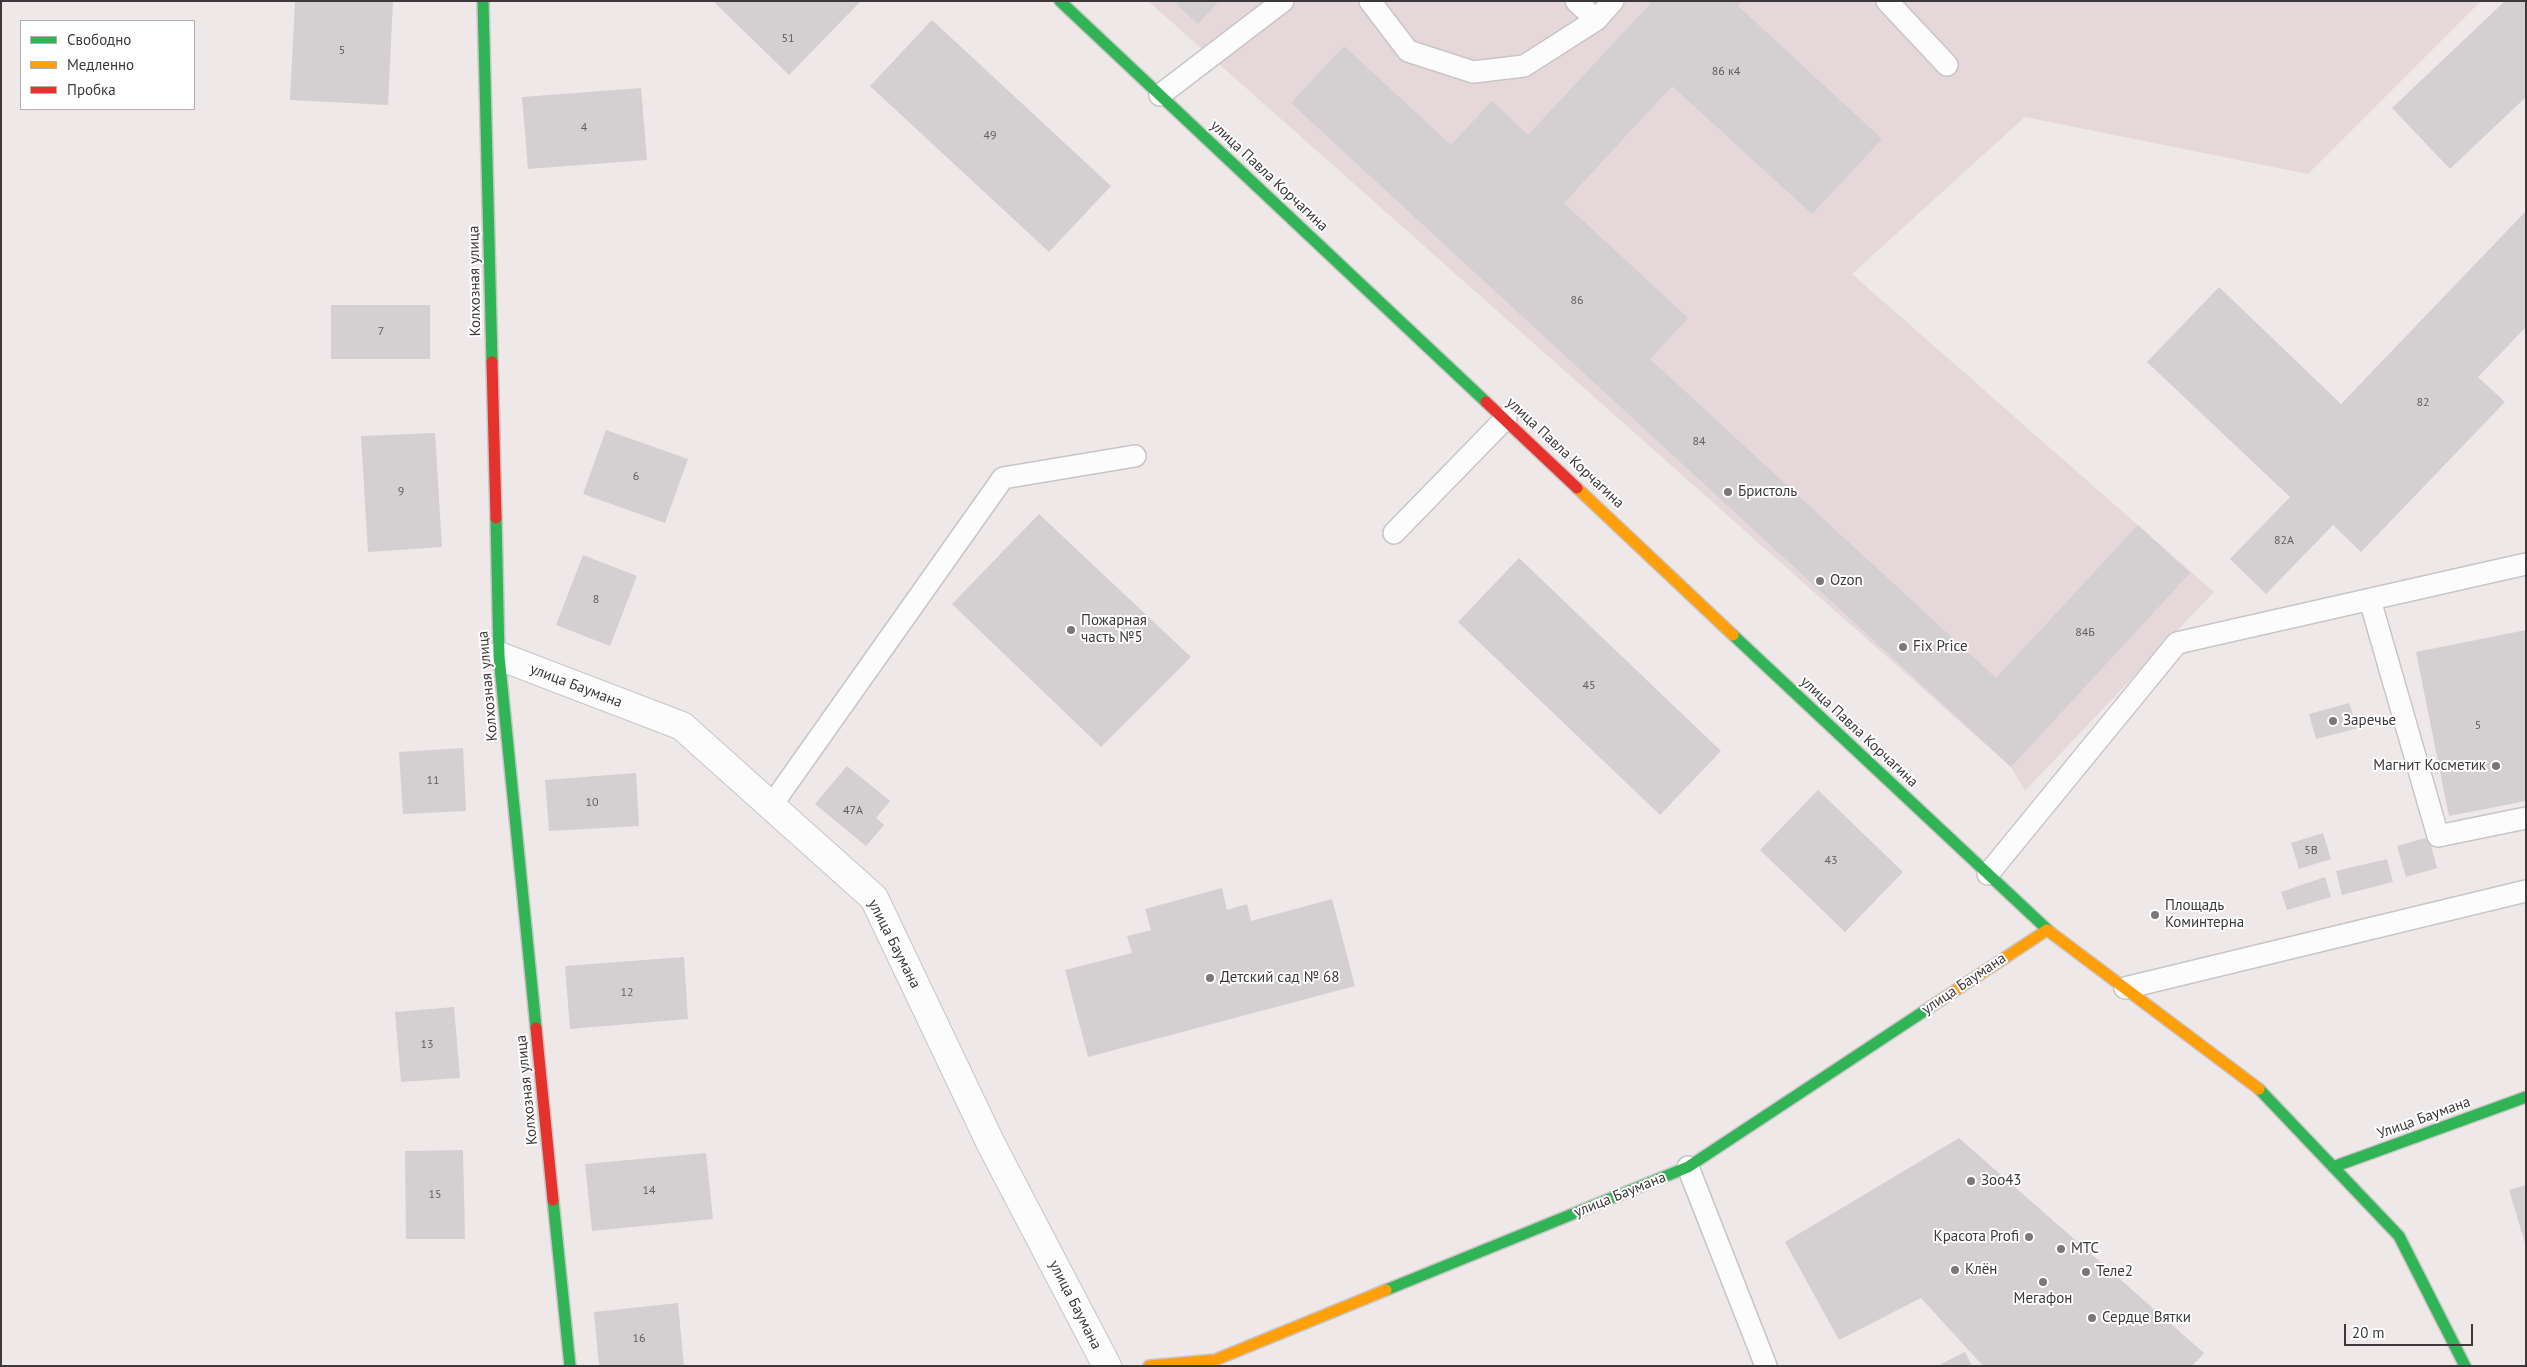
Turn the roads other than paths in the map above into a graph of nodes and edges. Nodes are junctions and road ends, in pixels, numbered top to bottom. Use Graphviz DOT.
graph roads {
  1 [pos="483,1"];
  2 [pos="1060,1"];
  3 [pos="1283,1"];
  4 [pos="1370,1"];
  5 [pos="1576,1"];
  6 [pos="1613,1"];
  7 [pos="1887,1"];
  8 [pos="1596,20"];
  9 [pos="1947,64"];
  10 [pos="1160,95"];
  11 [pos="1506,418"];
  12 [pos="1135,456"];
  13 [pos="1394,533"];
  14 [pos="2526,564"];
  15 [pos="2370,600"];
  16 [pos="499,656"];
  17 [pos="771,806"];
  18 [pos="2526,818"];
  19 [pos="1988,874"];
  20 [pos="2526,891"];
  21 [pos="2047,930"];
  22 [pos="2125,988"];
  23 [pos="2526,1097"];
  24 [pos="1688,1167"];
  25 [pos="2333,1167"];
  26 [pos="1216,1363"];
  27 [pos="570,1366"];
  28 [pos="1106,1366"];
  29 [pos="1149,1366"];
  30 [pos="1766,1366"];
  31 [pos="2464,1366"];
  1 -- 16 [label="street, Колхозная улица"];
  2 -- 10 [label="street, улица Павла Корчагина"];
  3 -- 10 [label="lane"];
  4 -- 8 [label="lane"];
  5 -- 8 [label="lane"];
  6 -- 8 [label="lane"];
  7 -- 9 [label="lane"];
  10 -- 11 [label="street, улица Павла Корчагина"];
  11 -- 13 [label="lane"];
  11 -- 19 [label="street, улица Павла Корчагина"];
  12 -- 17 [label="lane"];
  14 -- 15 [label="lane"];
  15 -- 18 [label="lane"];
  15 -- 19 [label="lane"];
  16 -- 17 [label="street, улица Баумана"];
  16 -- 27 [label="street, Колхозная улица"];
  17 -- 28 [label="street, улица Баумана"];
  19 -- 21 [label="street, улица Павла Корчагина"];
  20 -- 22 [label="lane"];
  21 -- 22 [label="street, улица Павла Корчагина"];
  21 -- 24 [label="street, улица Баумана"];
  22 -- 25 [label="street, улица Павла Корчагина"];
  23 -- 25 [label="street, Улица Баумана"];
  24 -- 26 [label="street, улица Баумана"];
  24 -- 30 [label="lane"];
  25 -- 31 [label="street"];
  26 -- 29 [label="street, улица Баумана"];
}
